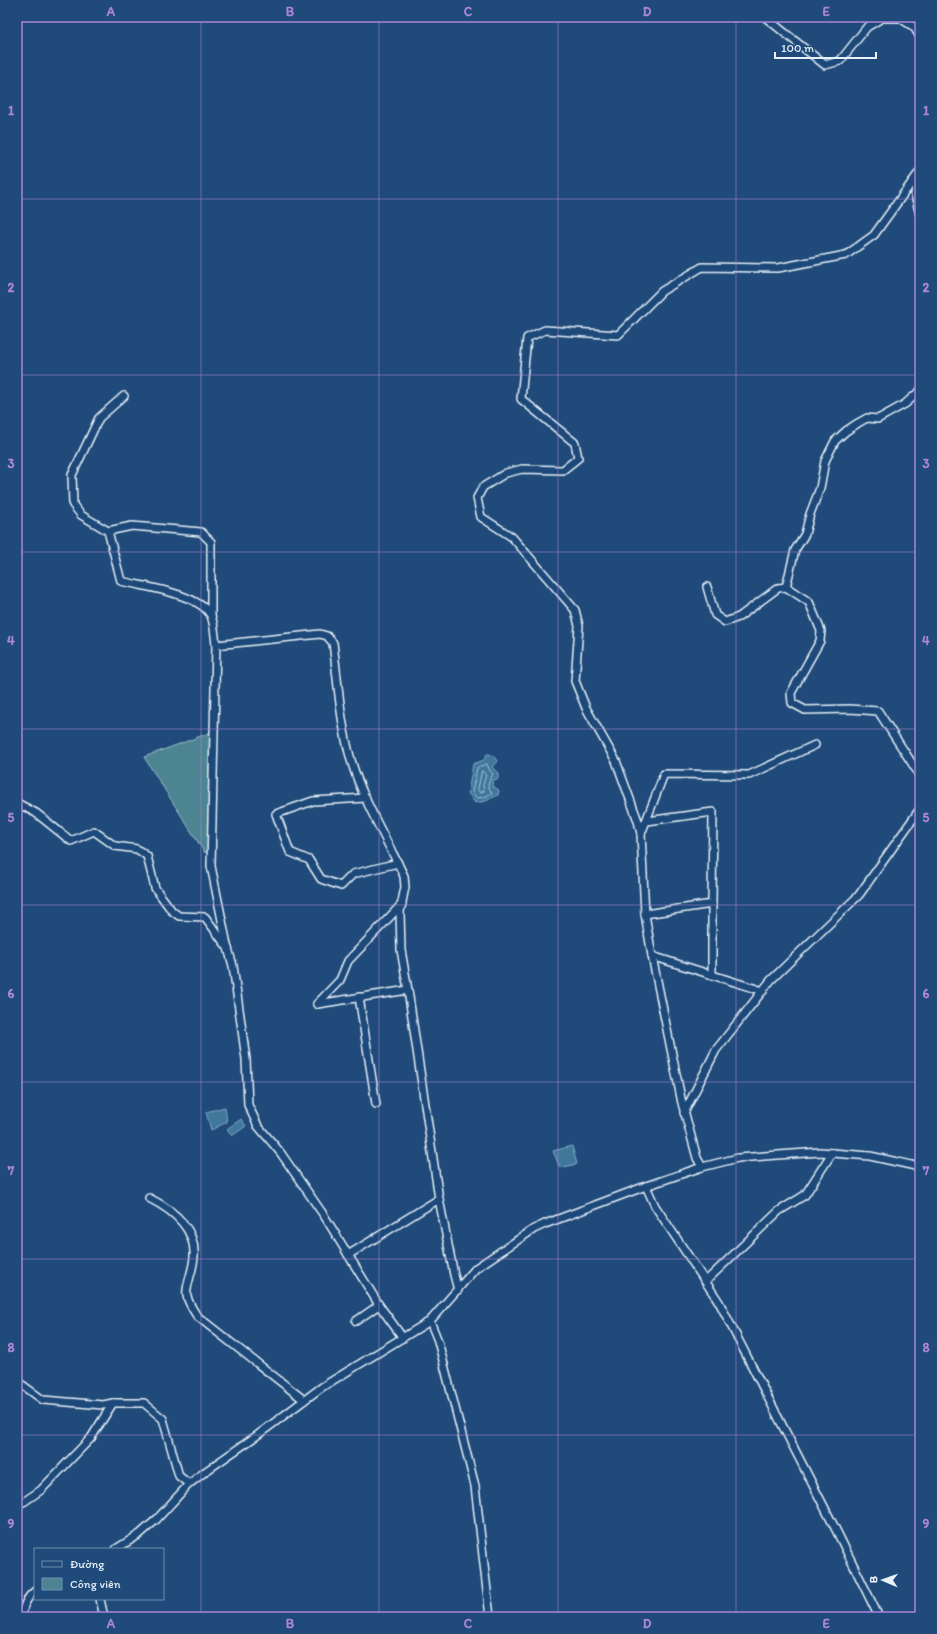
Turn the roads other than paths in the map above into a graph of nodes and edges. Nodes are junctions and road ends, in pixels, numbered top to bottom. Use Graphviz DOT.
graph roads {
  1 [pos="765,17"];
  2 [pos="920,37"];
  3 [pos="918,174"];
  4 [pos="920,215"];
  5 [pos="920,391"];
  6 [pos="124,396"];
  7 [pos="108,531"];
  8 [pos="707,587"];
  9 [pos="786,587"];
  10 [pos="211,615"];
  11 [pos="216,644"];
  12 [pos="815,745"];
  13 [pos="920,778"];
  14 [pos="366,798"];
  15 [pos="17,803"];
  16 [pos="920,809"];
  17 [pos="647,821"];
  18 [pos="641,834"];
  19 [pos="398,863"];
  20 [pos="402,904"];
  21 [pos="712,904"];
  22 [pos="644,914"];
  23 [pos="228,948"];
  24 [pos="652,956"];
  25 [pos="712,975"];
  26 [pos="408,990"];
  27 [pos="763,991"];
  28 [pos="359,997"];
  29 [pos="376,1104"];
  30 [pos="684,1112"];
  31 [pos="832,1153"];
  32 [pos="702,1167"];
  33 [pos="920,1167"];
  34 [pos="646,1186"];
  35 [pos="149,1198"];
  36 [pos="439,1199"];
  37 [pos="348,1255"];
  38 [pos="706,1281"];
  39 [pos="458,1290"];
  40 [pos="379,1305"];
  41 [pos="356,1321"];
  42 [pos="430,1321"];
  43 [pos="403,1338"];
  44 [pos="17,1381"];
  45 [pos="304,1400"];
  46 [pos="113,1403"];
  47 [pos="189,1484"];
  48 [pos="17,1505"];
  49 [pos="118,1548"];
  50 [pos="34,1592"];
  51 [pos="100,1600"];
  52 [pos="22,1617"];
  53 [pos="104,1617"];
  54 [pos="490,1617"];
  55 [pos="879,1617"];
  1 -- 2 [label="street"];
  3 -- 4 [label="street"];
  3 -- 18 [label="street"];
  5 -- 9 [label="street"];
  6 -- 7 [label="street"];
  7 -- 10 [label="street"];
  7 -- 10 [label="street"];
  8 -- 9 [label="street"];
  9 -- 13 [label="street"];
  10 -- 11 [label="street"];
  11 -- 14 [label="street"];
  11 -- 23 [label="street"];
  12 -- 17 [label="street"];
  14 -- 19 [label="street"];
  14 -- 19 [label="street"];
  15 -- 23 [label="street"];
  16 -- 27 [label="street"];
  17 -- 18 [label="street"];
  17 -- 21 [label="street"];
  18 -- 22 [label="street"];
  19 -- 20 [label="street"];
  20 -- 26 [label="street"];
  20 -- 28 [label="street"];
  21 -- 22 [label="street"];
  21 -- 25 [label="street"];
  22 -- 24 [label="street"];
  23 -- 37 [label="street"];
  24 -- 25 [label="street"];
  24 -- 30 [label="street"];
  25 -- 27 [label="street"];
  26 -- 28 [label="street"];
  26 -- 36 [label="street"];
  27 -- 30 [label="street"];
  28 -- 29 [label="street"];
  30 -- 32 [label="street"];
  31 -- 32 [label="street"];
  31 -- 33 [label="street"];
  31 -- 38 [label="street"];
  32 -- 34 [label="street"];
  34 -- 38 [label="street"];
  34 -- 39 [label="street"];
  35 -- 45 [label="street"];
  36 -- 37 [label="street"];
  36 -- 39 [label="street"];
  37 -- 40 [label="street"];
  38 -- 55 [label="street"];
  39 -- 42 [label="street"];
  40 -- 41 [label="street"];
  40 -- 43 [label="street"];
  42 -- 43 [label="street"];
  42 -- 54 [label="street"];
  43 -- 45 [label="street"];
  44 -- 46 [label="street"];
  45 -- 47 [label="street"];
  46 -- 47 [label="street"];
  46 -- 48 [label="street"];
  47 -- 49 [label="street"];
  50 -- 52 [label="street"];
  51 -- 53 [label="street"];
}
